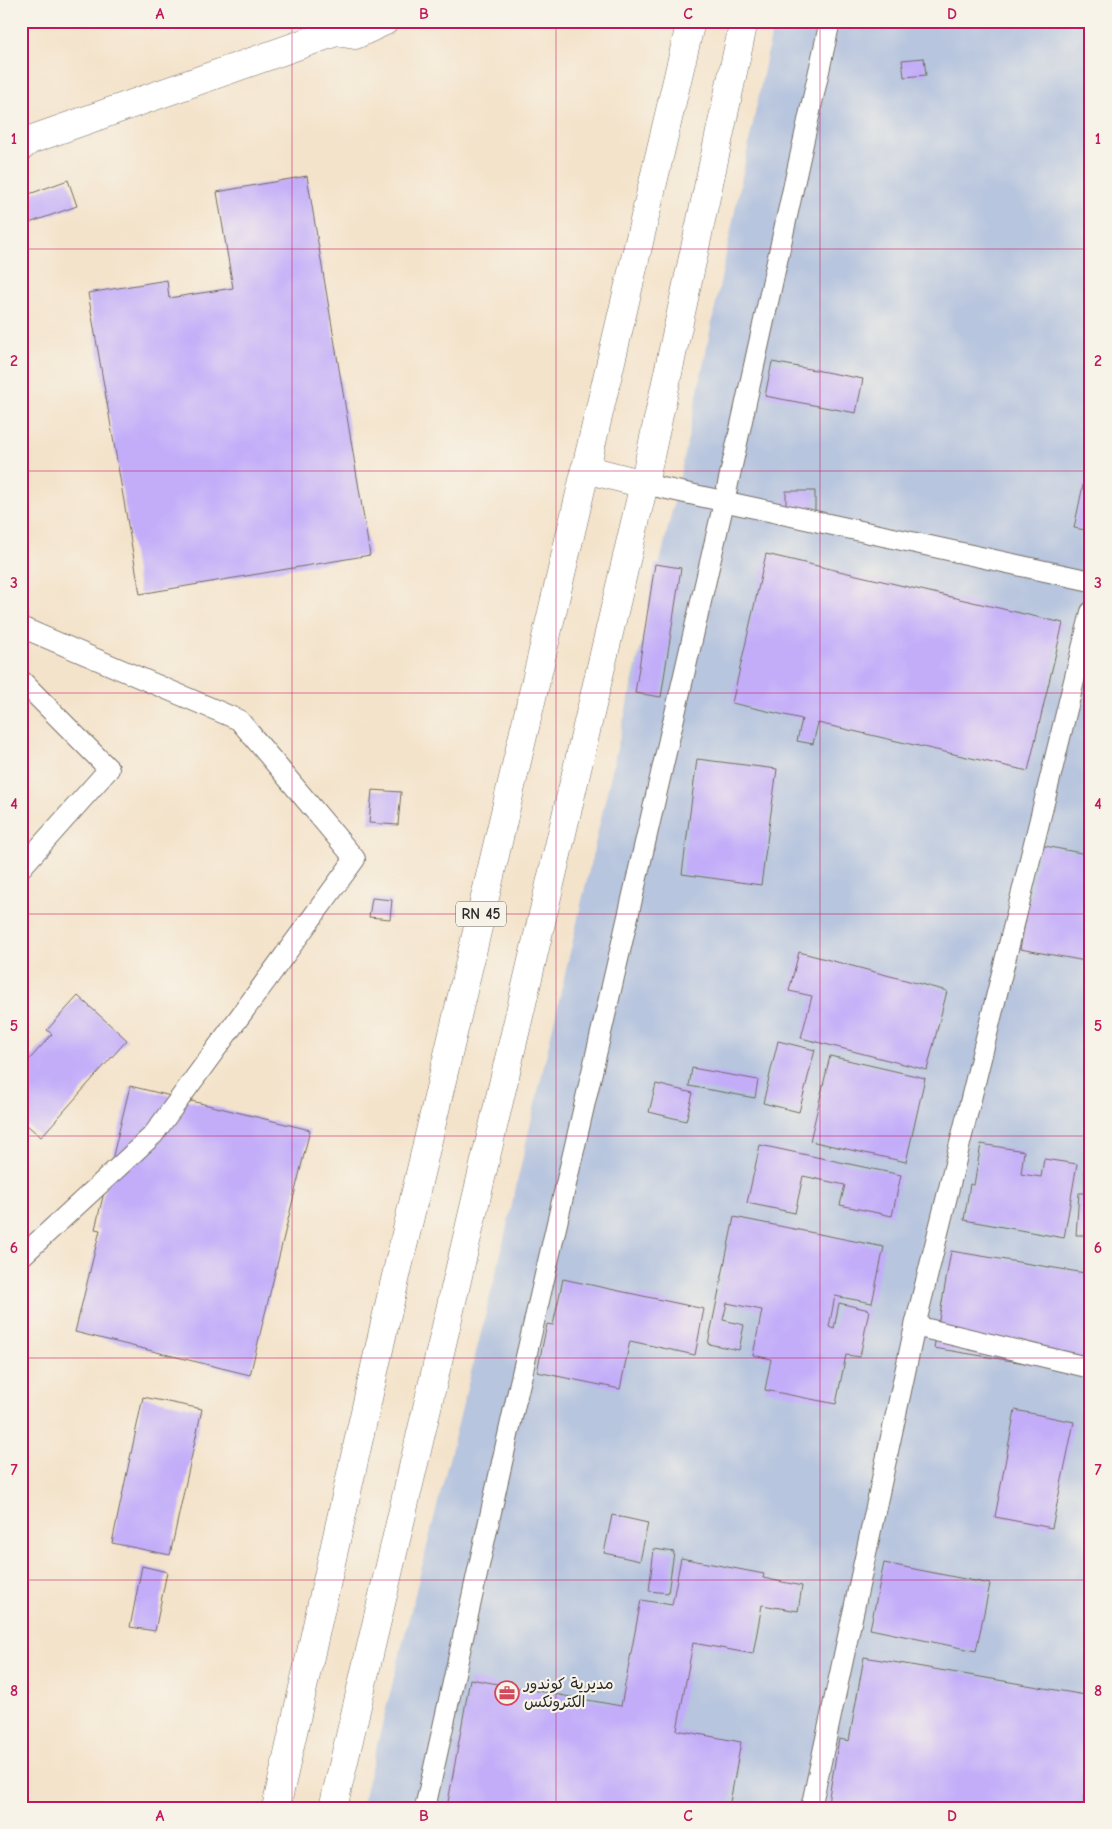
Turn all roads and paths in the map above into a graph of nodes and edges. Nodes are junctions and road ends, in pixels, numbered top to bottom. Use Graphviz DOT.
graph roads {
  1 [pos="385,21"];
  2 [pos="691,21"];
  3 [pos="744,21"];
  4 [pos="830,21"];
  5 [pos="340,27"];
  6 [pos="21,147"];
  7 [pos="585,469"];
  8 [pos="644,484"];
  9 [pos="724,502"];
  10 [pos="1091,581"];
  11 [pos="1091,612"];
  12 [pos="21,627"];
  13 [pos="21,680"];
  14 [pos="21,868"];
  15 [pos="21,1257"];
  16 [pos="915,1326"];
  17 [pos="1091,1368"];
  18 [pos="276,1808"];
  19 [pos="333,1808"];
  20 [pos="425,1808"];
  21 [pos="811,1808"];
  1 -- 5 [label="main road"];
  2 -- 7 [label="main road, RN 45"];
  3 -- 8 [label="main road"];
  4 -- 9 [label="lane"];
  5 -- 6 [label="main road"];
  7 -- 8 [label="main road"];
  7 -- 18 [label="main road, RN 45"];
  8 -- 9 [label="lane"];
  8 -- 19 [label="main road"];
  9 -- 10 [label="lane"];
  9 -- 20 [label="lane"];
  11 -- 16 [label="lane"];
  12 -- 15 [label="lane"];
  13 -- 14 [label="lane"];
  16 -- 17 [label="lane"];
  16 -- 21 [label="lane"];
}
